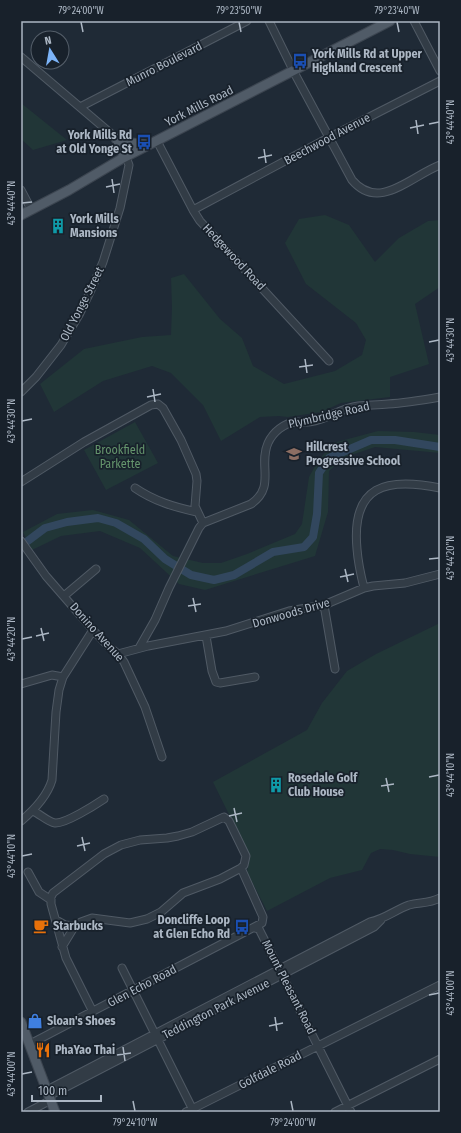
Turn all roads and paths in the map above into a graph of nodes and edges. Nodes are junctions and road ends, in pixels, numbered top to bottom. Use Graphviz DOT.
graph roads {
  1 [pos="247,21"];
  2 [pos="269,21"];
  3 [pos="390,21"];
  4 [pos="414,21"];
  5 [pos="21,57"];
  6 [pos="294,70"];
  7 [pos="440,71"];
  8 [pos="440,81"];
  9 [pos="80,108"];
  10 [pos="115,137"];
  11 [pos="330,137"];
  12 [pos="153,143"];
  13 [pos="125,157"];
  14 [pos="440,165"];
  15 [pos="21,190"];
  16 [pos="32,209"];
  17 [pos="193,210"];
  18 [pos="21,215"];
  19 [pos="329,361"];
  20 [pos="21,392"];
  21 [pos="440,397"];
  22 [pos="21,482"];
  23 [pos="135,488"];
  24 [pos="440,488"];
  25 [pos="197,512"];
  26 [pos="203,524"];
  27 [pos="23,544"];
  28 [pos="96,569"];
  29 [pos="440,574"];
  30 [pos="364,588"];
  31 [pos="64,596"];
  32 [pos="324,605"];
  33 [pos="93,630"];
  34 [pos="206,636"];
  35 [pos="139,648"];
  36 [pos="118,654"];
  37 [pos="335,669"];
  38 [pos="255,677"];
  39 [pos="63,678"];
  40 [pos="21,684"];
  41 [pos="162,757"];
  42 [pos="104,800"];
  43 [pos="33,810"];
  44 [pos="21,821"];
  45 [pos="241,868"];
  46 [pos="28,872"];
  47 [pos="440,898"];
  48 [pos="51,900"];
  49 [pos="56,920"];
  50 [pos="76,926"];
  51 [pos="255,928"];
  52 [pos="62,947"];
  53 [pos="122,968"];
  54 [pos="281,972"];
  55 [pos="440,985"];
  56 [pos="133,990"];
  57 [pos="93,1012"];
  58 [pos="21,1024"];
  59 [pos="156,1036"];
  60 [pos="30,1044"];
  61 [pos="319,1046"];
  62 [pos="440,1059"];
  63 [pos="49,1095"];
  64 [pos="350,1109"];
  65 [pos="191,1111"];
  66 [pos="28,1112"];
  67 [pos="55,1112"];
  68 [pos="335,1112"];
  1 -- 9 [label="street, Munro Boulevard"];
  2 -- 6 [label="street"];
  3 -- 6 [label="main road, York Mills Road"];
  4 -- 7 [label="street"];
  5 -- 9 [label="street"];
  6 -- 11 [label="street"];
  6 -- 12 [label="main road, York Mills Road"];
  8 -- 11 [label="street, Beechwood Avenue"];
  9 -- 10 [label="street"];
  10 -- 12 [label="main road"];
  10 -- 13 [label="main road"];
  11 -- 14 [label="street"];
  11 -- 17 [label="street, Beechwood Avenue"];
  12 -- 13 [label="main road, York Mills Road"];
  12 -- 17 [label="street, Hedgewood Road"];
  13 -- 16 [label="main road, York Mills Road"];
  13 -- 20 [label="street, Old Yonge Street"];
  15 -- 16 [label="street"];
  16 -- 18 [label="main road, York Mills Road"];
  17 -- 19 [label="street, Hedgewood Road"];
  21 -- 26 [label="street, Plymbridge Road"];
  22 -- 25 [label="street"];
  23 -- 25 [label="street"];
  24 -- 30 [label="street"];
  25 -- 26 [label="street"];
  26 -- 35 [label="street"];
  27 -- 31 [label="street, Donino Avenue"];
  28 -- 31 [label="street"];
  29 -- 30 [label="street, Donwoods Drive"];
  30 -- 32 [label="street, Donwoods Drive"];
  31 -- 33 [label="street, Donino Avenue"];
  32 -- 34 [label="street, Donwoods Drive"];
  32 -- 37 [label="street"];
  33 -- 36 [label="street, Donino Avenue"];
  33 -- 39 [label="street"];
  34 -- 35 [label="street, Donwoods Drive"];
  34 -- 38 [label="street"];
  35 -- 36 [label="street, Donwoods Drive"];
  36 -- 41 [label="street, Donino Avenue"];
  39 -- 40 [label="street"];
  39 -- 43 [label="street"];
  42 -- 43 [label="street"];
  43 -- 44 [label="street"];
  45 -- 48 [label="street"];
  45 -- 50 [label="street"];
  45 -- 51 [label="street, Mount Pleasant Road"];
  46 -- 48 [label="street"];
  47 -- 54 [label="street, Teddington Park Avenue"];
  48 -- 49 [label="street"];
  49 -- 50 [label="street"];
  49 -- 52 [label="street"];
  50 -- 52 [label="street"];
  51 -- 54 [label="street, Mount Pleasant Road"];
  51 -- 56 [label="street, Glen Echo Road"];
  52 -- 57 [label="street"];
  53 -- 56 [label="street"];
  54 -- 59 [label="street, Teddington Park Avenue"];
  54 -- 61 [label="street, Mount Pleasant Road"];
  55 -- 61 [label="street, Golfdale Road"];
  56 -- 57 [label="street, Glen Echo Road"];
  56 -- 59 [label="street"];
  57 -- 60 [label="street, Glen Echo Road"];
  58 -- 60 [label="main road"];
  59 -- 63 [label="street, Teddington Park Avenue"];
  59 -- 65 [label="street"];
  60 -- 63 [label="main road"];
  61 -- 64 [label="street, Mount Pleasant Road"];
  61 -- 65 [label="street, Golfdale Road"];
  62 -- 64 [label="street"];
  63 -- 66 [label="street, Teddington Park Avenue"];
  63 -- 67 [label="main road"];
  64 -- 68 [label="street"];
}
